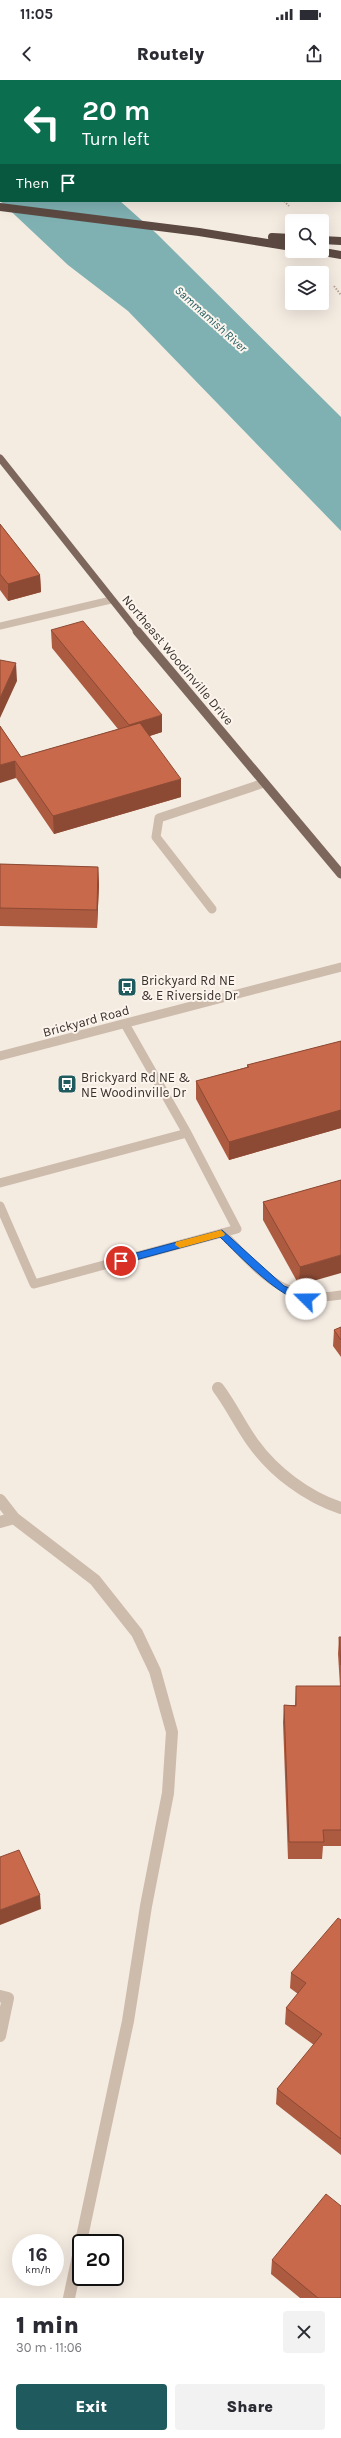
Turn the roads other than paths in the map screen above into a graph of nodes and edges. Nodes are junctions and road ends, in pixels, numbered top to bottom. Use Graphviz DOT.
graph roads {
  1 [pos="0,207"];
  2 [pos="199,232"];
  3 [pos="285,238"];
  4 [pos="329,240"];
  5 [pos="341,241"];
  6 [pos="285,246"];
  7 [pos="329,253"];
  8 [pos="341,255"];
  9 [pos="0,458"];
  10 [pos="111,600"];
  11 [pos="0,626"];
  12 [pos="264,783"];
  13 [pos="341,874"];
  14 [pos="212,909"];
  15 [pos="341,967"];
  16 [pos="125,1024"];
  17 [pos="0,1056"];
  18 [pos="187,1133"];
  19 [pos="0,1183"];
  20 [pos="0,1206"];
  21 [pos="222,1233"];
  22 [pos="341,1295"];
  23 [pos="218,1388"];
  24 [pos="0,1500"];
  25 [pos="341,1508"];
  26 [pos="14,1518"];
  27 [pos="0,1522"];
  28 [pos="0,1996"];
  29 [pos="0,2036"];
  30 [pos="69,2298"];
  1 -- 2 [label="highway"];
  2 -- 3 [label="highway"];
  2 -- 6 [label="highway"];
  4 -- 5 [label="highway"];
  7 -- 8 [label="highway"];
  9 -- 10 [label="main road, Northeast Woodinville Drive"];
  10 -- 11 [label="street"];
  10 -- 12 [label="main road, Northeast Woodinville Drive"];
  12 -- 13 [label="main road, Northeast Woodinville Drive"];
  12 -- 14 [label="street"];
  15 -- 16 [label="street, Brickyard Road"];
  16 -- 17 [label="street, Brickyard Road"];
  16 -- 18 [label="street"];
  18 -- 19 [label="street"];
  18 -- 21 [label="street"];
  20 -- 21 [label="street"];
  21 -- 22 [label="street"];
  23 -- 25 [label="street"];
  24 -- 26 [label="street"];
  26 -- 27 [label="street"];
  26 -- 30 [label="street"];
  28 -- 29 [label="street"];
}
